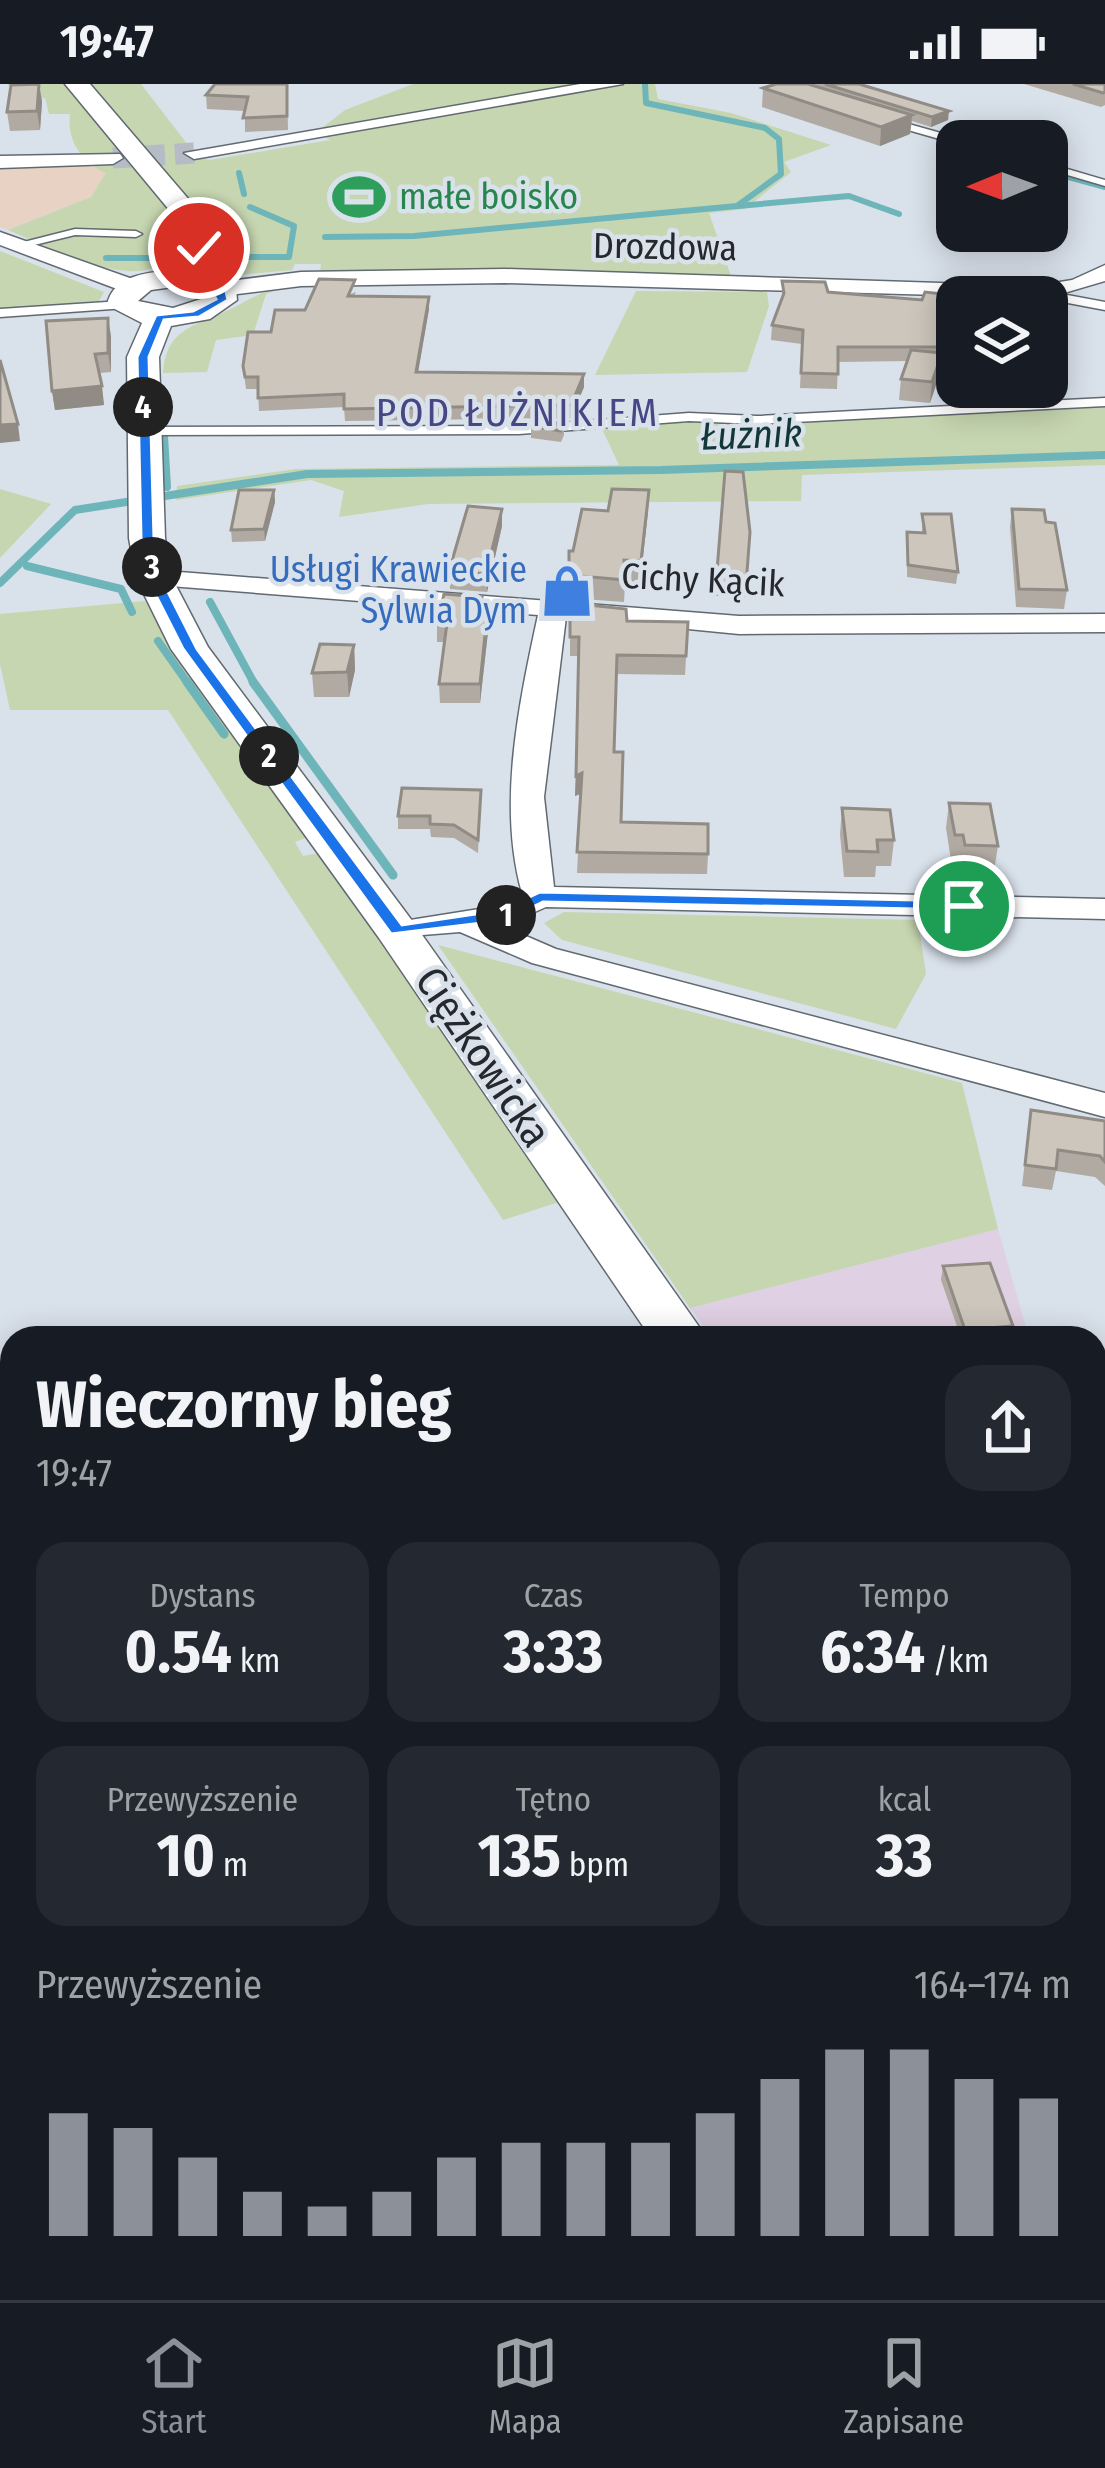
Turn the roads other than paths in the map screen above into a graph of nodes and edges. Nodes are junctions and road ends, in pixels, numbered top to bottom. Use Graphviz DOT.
graph roads {
  1 [pos="77,84"];
  2 [pos="614,84"];
  3 [pos="878,118"];
  4 [pos="936,135"];
  5 [pos="194,153"];
  6 [pos="112,158"];
  7 [pos="0,162"];
  8 [pos="1068,172"];
  9 [pos="1105,183"];
  10 [pos="136,234"];
  11 [pos="9,242"];
  12 [pos="1105,272"];
  13 [pos="188,278"];
  14 [pos="1068,288"];
  15 [pos="221,289"];
  16 [pos="936,290"];
  17 [pos="128,296"];
  18 [pos="1068,299"];
  19 [pos="1105,306"];
  20 [pos="0,313"];
  21 [pos="160,317"];
  22 [pos="1105,402"];
  23 [pos="144,431"];
  24 [pos="154,578"];
  25 [pos="553,610"];
  26 [pos="1105,623"];
  27 [pos="540,897"];
  28 [pos="1105,909"];
  29 [pos="464,921"];
  30 [pos="398,931"];
  31 [pos="1105,1106"];
  32 [pos="672,1326"];
  1 -- 13 [label="street"];
  2 -- 5 [label="street"];
  3 -- 4 [label="lane"];
  6 -- 7 [label="street"];
  8 -- 9 [label="lane"];
  10 -- 11 [label="lane"];
  11 -- 17 [label="street"];
  12 -- 14 [label="street, Drozdowa"];
  13 -- 15 [label="street"];
  13 -- 17 [label="street"];
  15 -- 16 [label="street, Drozdowa"];
  15 -- 21 [label="street"];
  17 -- 20 [label="lane"];
  17 -- 21 [label="street"];
  18 -- 19 [label="lane"];
  21 -- 23 [label="street, Ciężkowicka"];
  22 -- 23 [label="lane"];
  23 -- 24 [label="street, Ciężkowicka"];
  24 -- 25 [label="street, Cichy Kącik"];
  24 -- 30 [label="street, Ciężkowicka"];
  25 -- 26 [label="street, Cichy Kącik"];
  25 -- 27 [label="street"];
  27 -- 28 [label="street"];
  27 -- 29 [label="street"];
  29 -- 30 [label="street"];
  29 -- 31 [label="street"];
  30 -- 32 [label="street, Ciężkowicka"];
}
